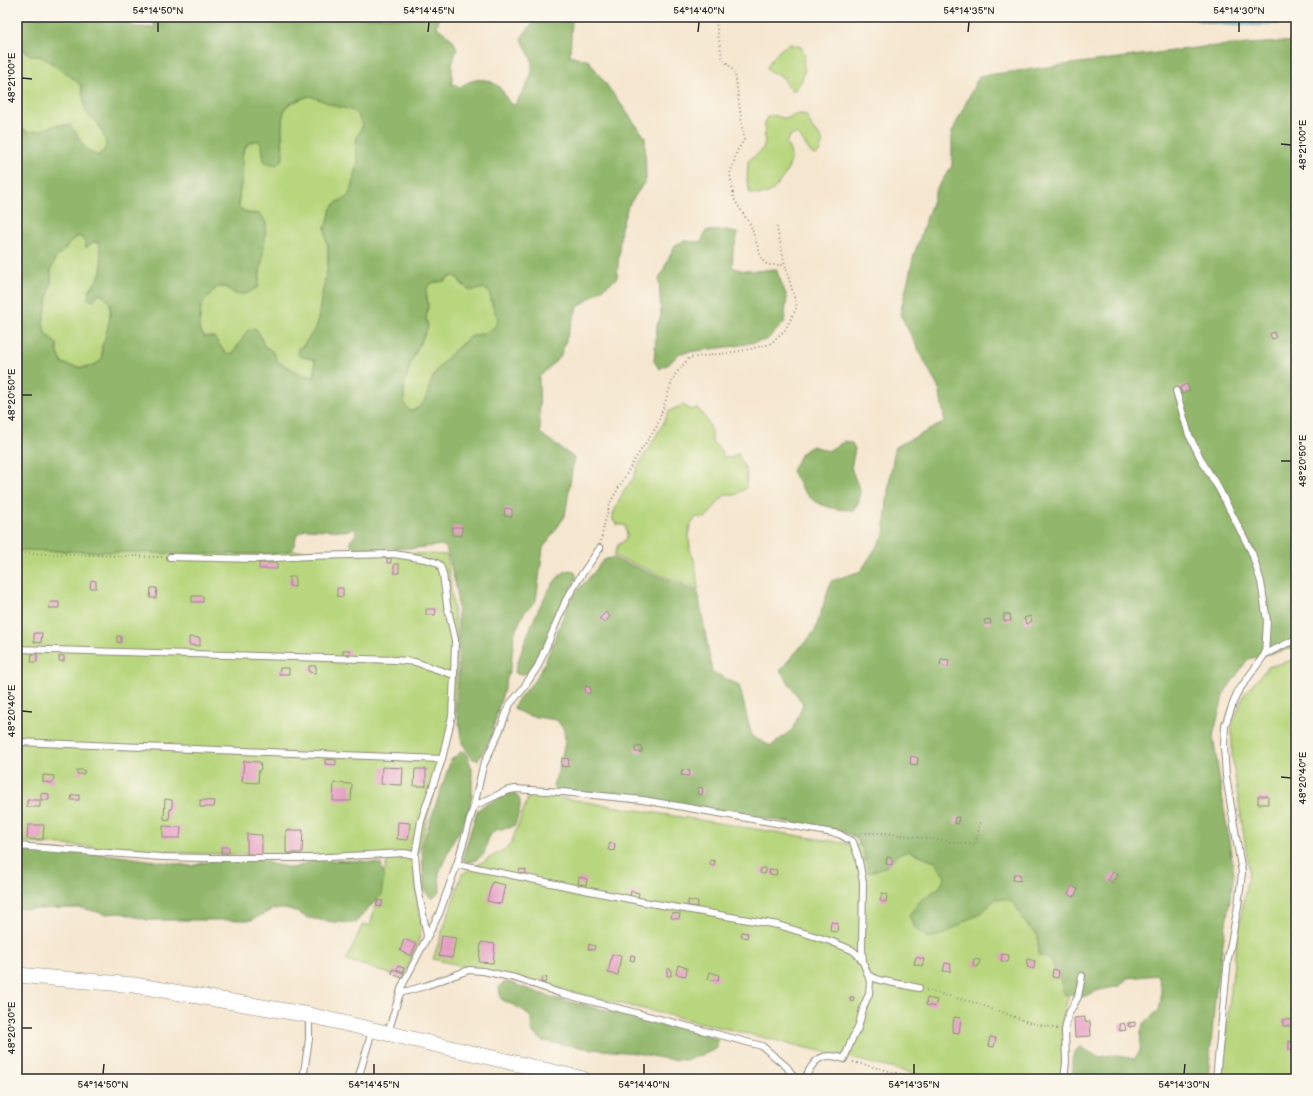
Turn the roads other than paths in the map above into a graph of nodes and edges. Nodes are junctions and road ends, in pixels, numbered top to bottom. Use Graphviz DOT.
graph roads {
  1 [pos="1176,391"];
  2 [pos="600,548"];
  3 [pos="170,557"];
  4 [pos="1296,640"];
  5 [pos="17,649"];
  6 [pos="1265,654"];
  7 [pos="454,675"];
  8 [pos="17,742"];
  9 [pos="442,759"];
  10 [pos="474,806"];
  11 [pos="17,846"];
  12 [pos="415,855"];
  13 [pos="457,864"];
  14 [pos="427,936"];
  15 [pos="863,962"];
  16 [pos="17,975"];
  17 [pos="868,975"];
  18 [pos="1082,976"];
  19 [pos="919,988"];
  20 [pos="400,993"];
  21 [pos="309,1015"];
  22 [pos="372,1029"];
  23 [pos="388,1033"];
  24 [pos="303,1079"];
  25 [pos="358,1079"];
  26 [pos="583,1079"];
  27 [pos="795,1079"];
  28 [pos="805,1079"];
  29 [pos="1064,1079"];
  30 [pos="1216,1079"];
  1 -- 6 [label="lane"];
  2 -- 10 [label="lane"];
  3 -- 7 [label="lane"];
  4 -- 6 [label="lane"];
  5 -- 7 [label="lane"];
  6 -- 30 [label="lane"];
  7 -- 9 [label="lane"];
  8 -- 9 [label="lane"];
  9 -- 12 [label="lane"];
  10 -- 13 [label="lane"];
  10 -- 15 [label="lane"];
  11 -- 12 [label="lane"];
  12 -- 14 [label="lane"];
  13 -- 14 [label="lane"];
  13 -- 15 [label="lane"];
  14 -- 20 [label="lane"];
  15 -- 17 [label="lane"];
  16 -- 21 [label="street"];
  17 -- 19 [label="lane"];
  17 -- 28 [label="lane"];
  18 -- 29 [label="lane"];
  20 -- 23 [label="lane"];
  20 -- 27 [label="lane"];
  21 -- 22 [label="street"];
  21 -- 24 [label="lane"];
  22 -- 23 [label="street"];
  22 -- 25 [label="lane"];
  23 -- 26 [label="street"];
}
